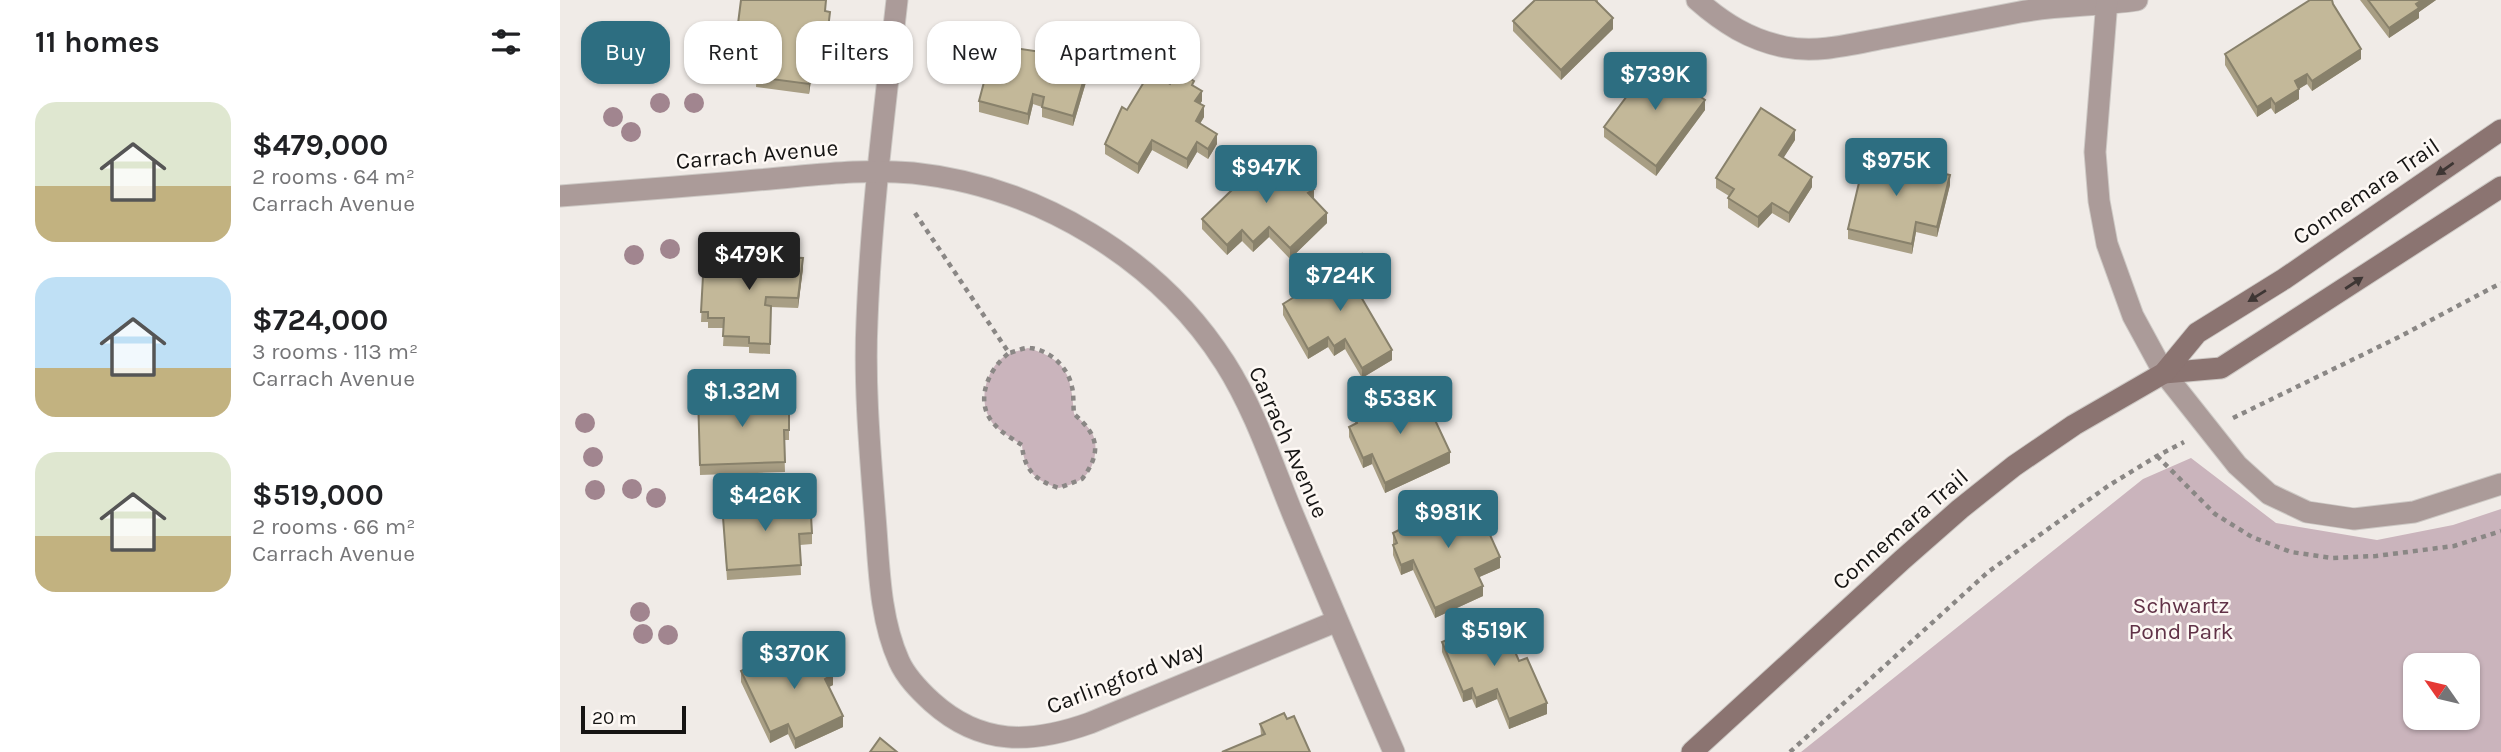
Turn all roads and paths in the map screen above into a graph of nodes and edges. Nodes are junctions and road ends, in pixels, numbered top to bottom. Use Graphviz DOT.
graph roads {
  1 [pos="897,0"];
  2 [pos="1697,0"];
  3 [pos="2137,0"];
  4 [pos="2108,2"];
  5 [pos="2501,130"];
  6 [pos="878,172"];
  7 [pos="2501,187"];
  8 [pos="560,196"];
  9 [pos="915,213"];
  10 [pos="2501,283"];
  11 [pos="1009,354"];
  12 [pos="2164,373"];
  13 [pos="2209,430"];
  14 [pos="2501,484"];
  15 [pos="1337,621"];
  16 [pos="1394,752"];
  17 [pos="1692,752"];
  18 [pos="1790,752"];
  1 -- 6 [label="street, Carlingford Way"];
  2 -- 4 [label="street"];
  3 -- 4 [label="street"];
  4 -- 12 [label="street"];
  5 -- 12 [label="street, Connemara Trail, one-way"];
  6 -- 8 [label="street, Carrach Avenue"];
  6 -- 15 [label="street, Carrach Avenue"];
  6 -- 15 [label="street, Carlingford Way"];
  12 -- 7 [label="street, Connemara Trail, one-way"];
  9 -- 11 [label="path"];
  10 -- 13 [label="path"];
  11 -- 11 [label="path"];
  12 -- 13 [label="street"];
  12 -- 17 [label="street, Connemara Trail"];
  13 -- 14 [label="street"];
  13 -- 18 [label="path"];
  15 -- 16 [label="street, Carrach Avenue"];
}
